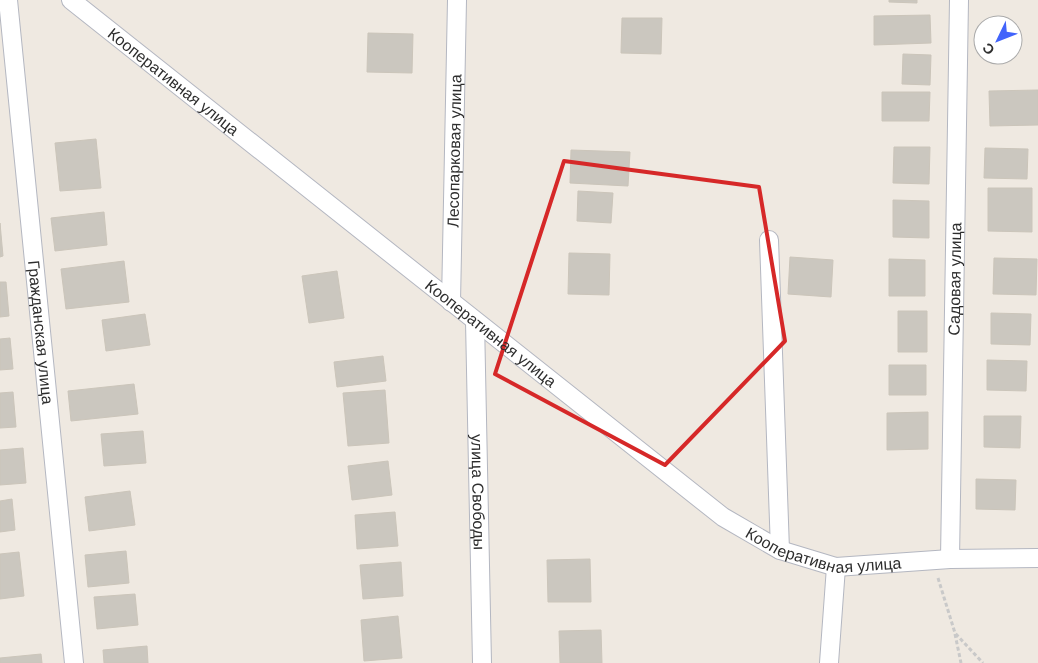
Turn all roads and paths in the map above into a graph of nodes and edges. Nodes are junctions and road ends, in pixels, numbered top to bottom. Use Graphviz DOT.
graph roads {
  1 [pos="8,0"];
  2 [pos="72,0"];
  3 [pos="457,0"];
  4 [pos="960,0"];
  5 [pos="768,240"];
  6 [pos="451,302"];
  7 [pos="475,321"];
  8 [pos="780,550"];
  9 [pos="1038,558"];
  10 [pos="942,560"];
  11 [pos="836,567"];
  12 [pos="955,633"];
  13 [pos="74,663"];
  14 [pos="482,663"];
  15 [pos="829,663"];
  16 [pos="961,663"];
  17 [pos="983,663"];
  1 -- 13 [label="street, Гражданская улица"];
  2 -- 6 [label="street, Кооперативная улица"];
  3 -- 6 [label="street, Лесопарковая улица"];
  4 -- 10 [label="street, Садовая улица"];
  5 -- 8 [label="street"];
  6 -- 7 [label="street, Кооперативная улица"];
  7 -- 8 [label="street, Кооперативная улица"];
  7 -- 14 [label="street, улица Свободы"];
  8 -- 11 [label="street, Кооперативная улица"];
  9 -- 10 [label="street, Кооперативная улица"];
  10 -- 11 [label="street, Кооперативная улица"];
  10 -- 12 [label="path"];
  11 -- 15 [label="street"];
  12 -- 16 [label="path"];
  12 -- 17 [label="path"];
}
